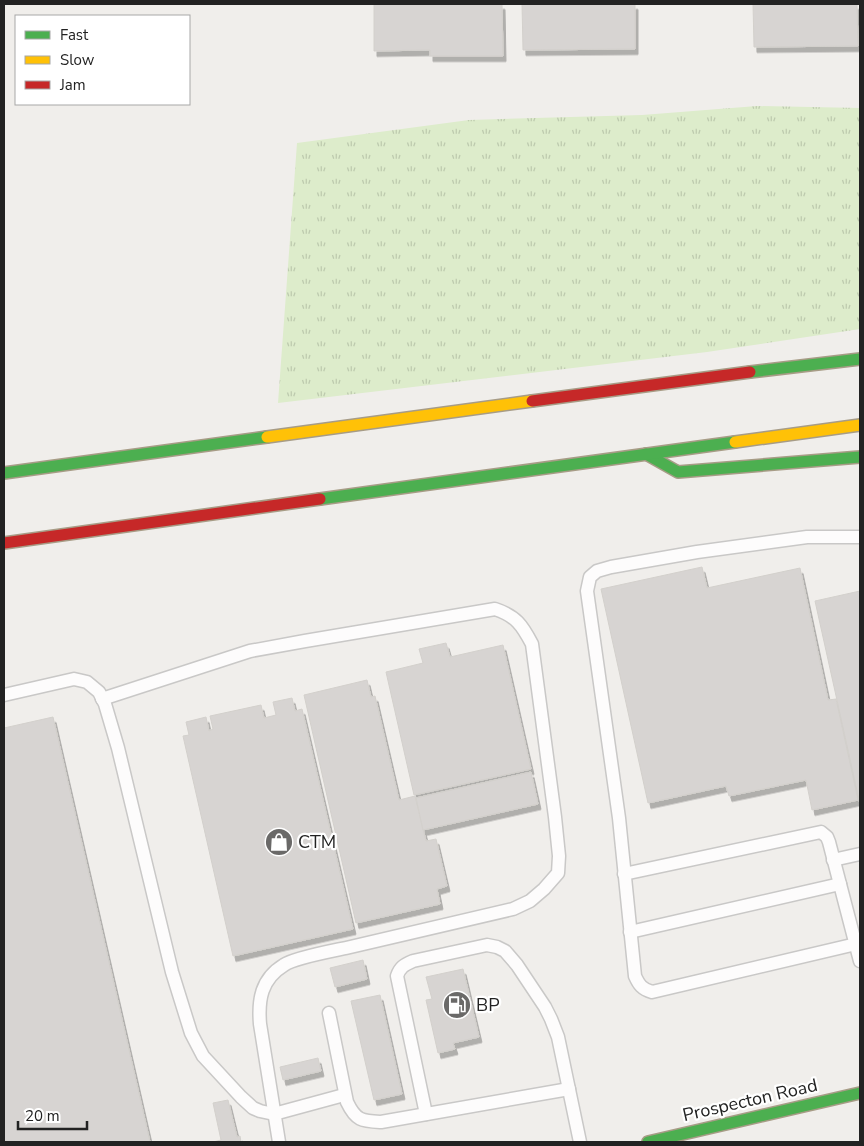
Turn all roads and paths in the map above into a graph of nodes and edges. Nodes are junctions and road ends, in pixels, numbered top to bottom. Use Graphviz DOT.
graph roads {
  1 [pos="860,358"];
  2 [pos="860,425"];
  3 [pos="646,454"];
  4 [pos="860,457"];
  5 [pos="4,473"];
  6 [pos="860,536"];
  7 [pos="4,543"];
  8 [pos="4,695"];
  9 [pos="102,699"];
  10 [pos="860,854"];
  11 [pos="834,860"];
  12 [pos="624,874"];
  13 [pos="840,884"];
  14 [pos="630,932"];
  15 [pos="856,944"];
  16 [pos="860,962"];
  17 [pos="329,1013"];
  18 [pos="569,1089"];
  19 [pos="860,1093"];
  20 [pos="344,1095"];
  21 [pos="274,1114"];
  22 [pos="426,1114"];
  23 [pos="279,1142"];
  24 [pos="580,1142"];
  25 [pos="648,1142"];
  1 -- 5 [label="main road"];
  2 -- 3 [label="main road"];
  3 -- 4 [label="main road"];
  3 -- 7 [label="main road"];
  6 -- 12 [label="lane"];
  8 -- 9 [label="lane"];
  9 -- 21 [label="lane"];
  9 -- 21 [label="lane"];
  10 -- 11 [label="lane"];
  11 -- 12 [label="lane"];
  11 -- 13 [label="lane"];
  12 -- 14 [label="lane"];
  13 -- 14 [label="lane"];
  13 -- 15 [label="lane"];
  14 -- 15 [label="lane"];
  15 -- 16 [label="lane"];
  17 -- 20 [label="lane"];
  18 -- 22 [label="lane"];
  18 -- 22 [label="lane"];
  18 -- 24 [label="lane"];
  19 -- 25 [label="main road, Prospecton Road"];
  20 -- 21 [label="lane"];
  20 -- 22 [label="lane"];
  21 -- 23 [label="lane"];
}
